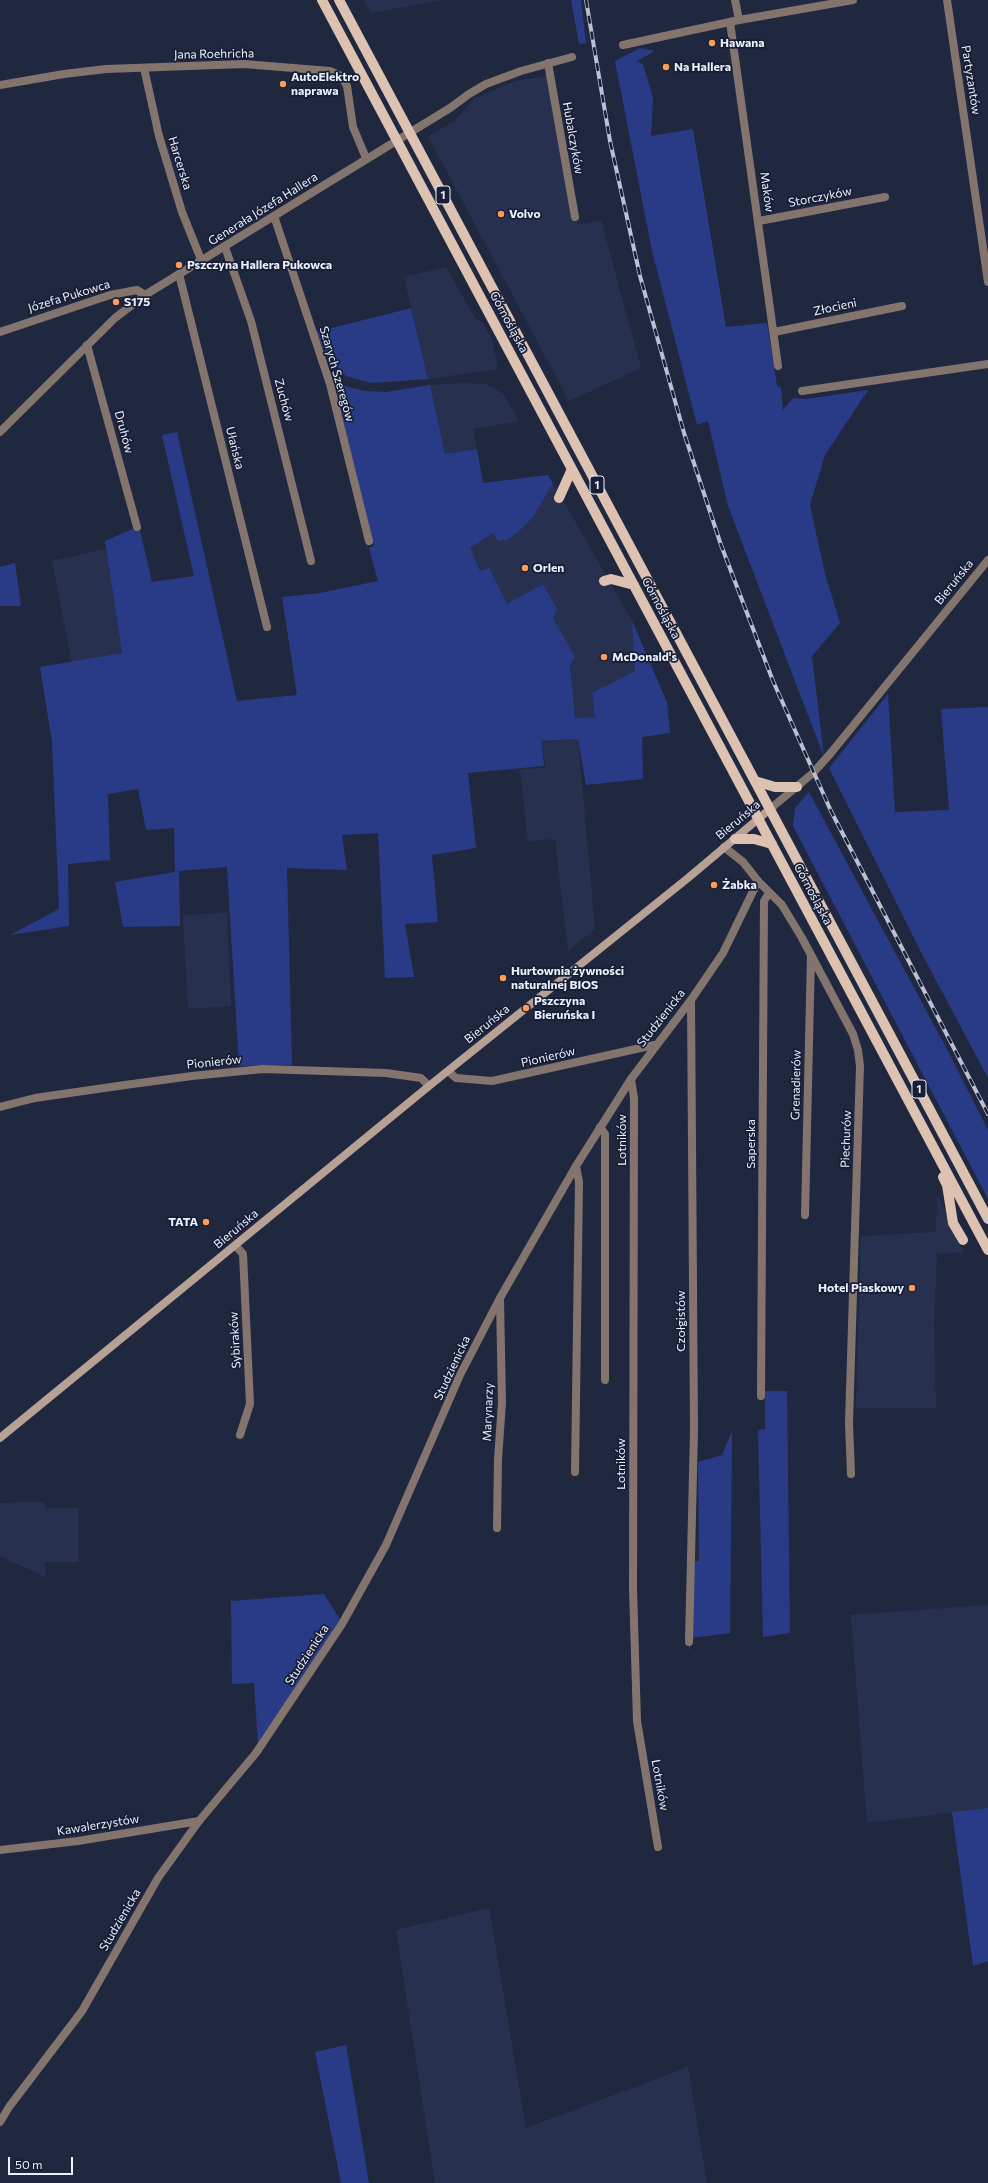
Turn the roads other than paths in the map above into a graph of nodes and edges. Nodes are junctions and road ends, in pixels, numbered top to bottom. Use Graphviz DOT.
graph roads {
  1 [pos="322,0"];
  2 [pos="339,0"];
  3 [pos="735,0"];
  4 [pos="853,0"];
  5 [pos="947,0"];
  6 [pos="739,20"];
  7 [pos="730,22"];
  8 [pos="623,46"];
  9 [pos="572,57"];
  10 [pos="548,63"];
  11 [pos="144,68"];
  12 [pos="0,85"];
  13 [pos="409,131"];
  14 [pos="396,140"];
  15 [pos="366,158"];
  16 [pos="885,197"];
  17 [pos="274,216"];
  18 [pos="575,217"];
  19 [pos="759,220"];
  20 [pos="225,247"];
  21 [pos="202,262"];
  22 [pos="987,270"];
  23 [pos="179,274"];
  24 [pos="988,282"];
  25 [pos="145,295"];
  26 [pos="902,306"];
  27 [pos="0,332"];
  28 [pos="774,332"];
  29 [pos="87,344"];
  30 [pos="988,364"];
  31 [pos="778,366"];
  32 [pos="802,391"];
  33 [pos="0,432"];
  34 [pos="572,468"];
  35 [pos="559,498"];
  36 [pos="137,527"];
  37 [pos="368,541"];
  38 [pos="988,560"];
  39 [pos="311,561"];
  40 [pos="604,581"];
  41 [pos="634,585"];
  42 [pos="267,627"];
  43 [pos="755,780"];
  44 [pos="797,787"];
  45 [pos="770,809"];
  46 [pos="758,818"];
  47 [pos="734,839"];
  48 [pos="772,844"];
  49 [pos="724,847"];
  50 [pos="758,881"];
  51 [pos="769,893"];
  52 [pos="811,954"];
  53 [pos="690,1000"];
  54 [pos="654,1045"];
  55 [pos="448,1071"];
  56 [pos="631,1079"];
  57 [pos="429,1086"];
  58 [pos="0,1107"];
  59 [pos="600,1128"];
  60 [pos="938,1155"];
  61 [pos="576,1166"];
  62 [pos="805,1215"];
  63 [pos="988,1219"];
  64 [pos="962,1240"];
  65 [pos="236,1246"];
  66 [pos="988,1250"];
  67 [pos="500,1298"];
  68 [pos="605,1380"];
  69 [pos="761,1396"];
  70 [pos="240,1435"];
  71 [pos="0,1438"];
  72 [pos="575,1472"];
  73 [pos="851,1474"];
  74 [pos="497,1528"];
  75 [pos="689,1642"];
  76 [pos="199,1821"];
  77 [pos="658,1847"];
  78 [pos="0,1850"];
  79 [pos="0,2122"];
  1 -- 14 [label="main road, Górnośląska / 1"];
  2 -- 13 [label="main road, Górnośląska / 1"];
  3 -- 6 [label="street"];
  4 -- 6 [label="street"];
  5 -- 22 [label="street, Partyzantów"];
  6 -- 7 [label="street"];
  7 -- 8 [label="street"];
  7 -- 19 [label="street, Maków"];
  9 -- 10 [label="street, Generała Józefa Hallera"];
  10 -- 13 [label="street, Generała Józefa Hallera"];
  10 -- 18 [label="street, Hubalczyków"];
  11 -- 12 [label="street, Jana Roehricha"];
  11 -- 15 [label="street, Jana Roehricha"];
  11 -- 21 [label="street, Harcerska"];
  13 -- 14 [label="street, Generała Józefa Hallera"];
  13 -- 43 [label="main road, Górnośląska / 1"];
  14 -- 15 [label="street, Generała Józefa Hallera"];
  14 -- 34 [label="main road, Górnośląska / 1"];
  15 -- 17 [label="street, Generała Józefa Hallera"];
  16 -- 19 [label="street, Storczyków"];
  17 -- 20 [label="street, Generała Józefa Hallera"];
  17 -- 37 [label="street, Szarych Szeregów"];
  19 -- 28 [label="street, Maków"];
  20 -- 21 [label="street, Generała Józefa Hallera"];
  20 -- 39 [label="street, Zuchów"];
  21 -- 23 [label="street, Generała Józefa Hallera"];
  22 -- 24 [label="street, Partyzantów"];
  23 -- 25 [label="street, Generała Józefa Hallera"];
  23 -- 42 [label="street, Ułańska"];
  25 -- 27 [label="street, Józefa Pukowca"];
  25 -- 29 [label="street, Generała Józefa Hallera"];
  26 -- 28 [label="street, Złocieni"];
  28 -- 31 [label="street, Maków"];
  29 -- 33 [label="street, Generała Józefa Hallera"];
  29 -- 36 [label="street, Druhów"];
  30 -- 32 [label="street"];
  34 -- 35 [label="main road"];
  34 -- 41 [label="main road, Górnośląska / 1"];
  38 -- 44 [label="street, Bieruńska"];
  40 -- 41 [label="main road"];
  41 -- 46 [label="main road, Górnośląska / 1"];
  43 -- 44 [label="main road"];
  43 -- 45 [label="main road, Górnośląska / 1"];
  44 -- 45 [label="street, Bieruńska"];
  45 -- 46 [label="main road, Bieruńska"];
  45 -- 63 [label="main road, Górnośląska / 1"];
  46 -- 47 [label="main road, Bieruńska"];
  46 -- 48 [label="main road, Górnośląska / 1"];
  47 -- 48 [label="main road"];
  47 -- 49 [label="main road, Bieruńska"];
  48 -- 60 [label="main road, Górnośląska / 1"];
  49 -- 50 [label="street, Piechurów"];
  49 -- 55 [label="main road, Bieruńska"];
  50 -- 51 [label="street, Piechurów"];
  50 -- 53 [label="street, Studzienicka"];
  51 -- 52 [label="street, Piechurów"];
  51 -- 69 [label="street, Saperska"];
  52 -- 62 [label="street, Grenadierów"];
  52 -- 73 [label="street, Piechurów"];
  53 -- 54 [label="street, Studzienicka"];
  53 -- 75 [label="street, Czołgistów"];
  54 -- 55 [label="street, Pionierów"];
  54 -- 56 [label="street, Studzienicka"];
  55 -- 57 [label="main road, Bieruńska"];
  56 -- 59 [label="street, Studzienicka"];
  56 -- 77 [label="street, Lotników"];
  57 -- 58 [label="street, Pionierów"];
  57 -- 65 [label="main road, Bieruńska"];
  59 -- 61 [label="street, Studzienicka"];
  59 -- 68 [label="street, Lotników"];
  60 -- 64 [label="main road"];
  60 -- 66 [label="main road, Górnośląska / 1"];
  61 -- 67 [label="street, Studzienicka"];
  61 -- 72 [label="street"];
  65 -- 70 [label="street, Sybiraków"];
  65 -- 71 [label="main road, Bieruńska"];
  67 -- 74 [label="street, Marynarzy"];
  67 -- 76 [label="street, Studzienicka"];
  76 -- 78 [label="street, Kawalerzystów"];
  76 -- 79 [label="street, Studzienicka"];
}
